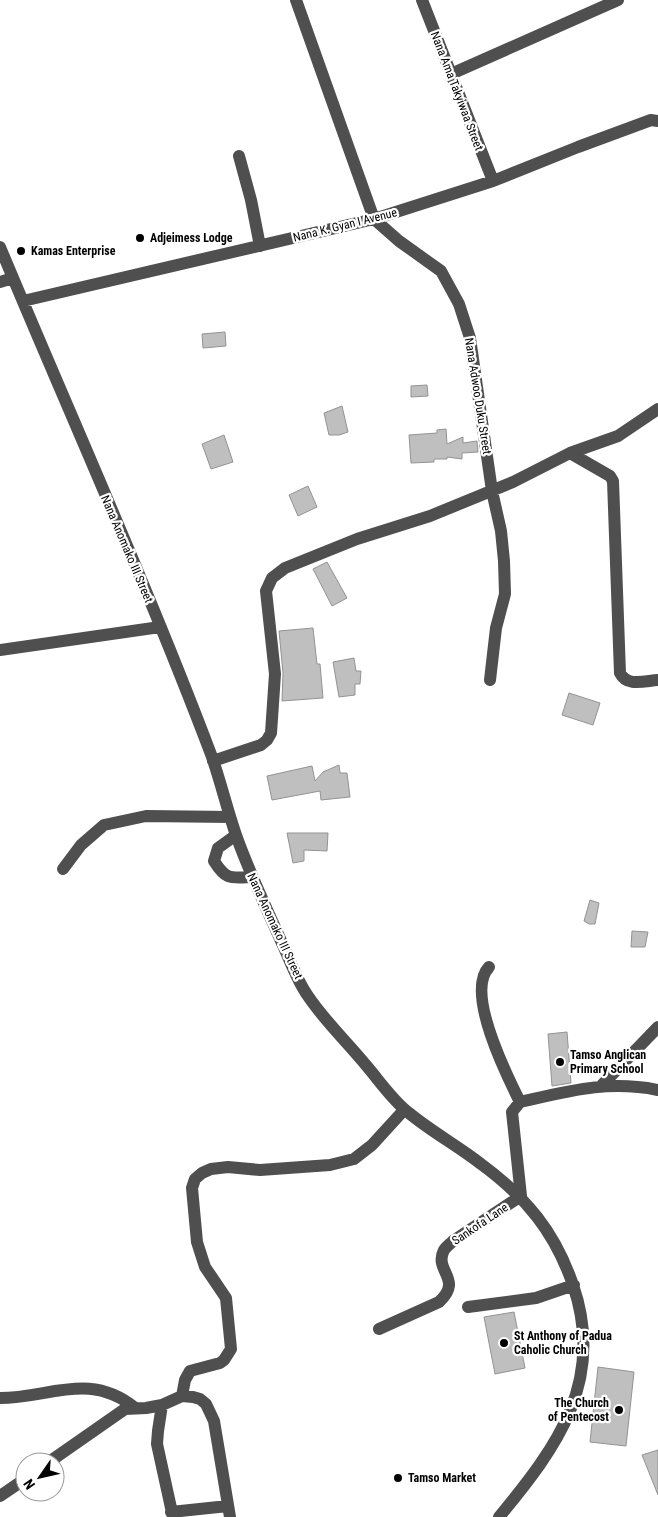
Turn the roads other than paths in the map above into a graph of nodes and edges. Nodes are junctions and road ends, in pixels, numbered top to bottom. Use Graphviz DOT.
graph roads {
  1 [pos="296,0"];
  2 [pos="422,0"];
  3 [pos="618,0"];
  4 [pos="451,74"];
  5 [pos="658,121"];
  6 [pos="239,156"];
  7 [pos="492,181"];
  8 [pos="374,219"];
  9 [pos="260,246"];
  10 [pos="0,247"];
  11 [pos="13,278"];
  12 [pos="0,282"];
  13 [pos="23,301"];
  14 [pos="658,409"];
  15 [pos="570,453"];
  16 [pos="492,490"];
  17 [pos="160,627"];
  18 [pos="0,650"];
  19 [pos="490,680"];
  20 [pos="658,680"];
  21 [pos="213,761"];
  22 [pos="230,817"];
  23 [pos="236,835"];
  24 [pos="63,869"];
  25 [pos="252,877"];
  26 [pos="489,967"];
  27 [pos="658,1027"];
  28 [pos="602,1085"];
  29 [pos="658,1090"];
  30 [pos="520,1102"];
  31 [pos="404,1110"];
  32 [pos="521,1196"];
  33 [pos="574,1285"];
  34 [pos="468,1307"];
  35 [pos="379,1329"];
  36 [pos="182,1396"];
  37 [pos="0,1398"];
  38 [pos="162,1405"];
  39 [pos="135,1408"];
  40 [pos="63,1452"];
  41 [pos="15,1486"];
  42 [pos="0,1496"];
  43 [pos="229,1511"];
  44 [pos="172,1515"];
  45 [pos="499,1517"];
  1 -- 8 [label="street"];
  2 -- 4 [label="street, Nana Ama Takyiwaa Street"];
  3 -- 4 [label="street"];
  4 -- 7 [label="street, Nana Ama Takyiwaa Street"];
  5 -- 7 [label="street, Nana K. Gyan I Avenue"];
  6 -- 9 [label="street"];
  7 -- 8 [label="street, Nana K. Gyan I Avenue"];
  8 -- 9 [label="street, Nana K. Gyan I Avenue"];
  8 -- 16 [label="street, Nana Adwoo Duku Street"];
  9 -- 13 [label="street, Nana K. Gyan I Avenue"];
  10 -- 11 [label="street, Nana Anomako III Street"];
  11 -- 12 [label="street"];
  11 -- 13 [label="street, Nana Anomako III Street"];
  13 -- 17 [label="street, Nana Anomako III Street"];
  14 -- 15 [label="street"];
  15 -- 16 [label="street"];
  15 -- 20 [label="street"];
  16 -- 19 [label="street, Nana Adwoo Duku Street"];
  16 -- 21 [label="street"];
  17 -- 18 [label="street"];
  17 -- 21 [label="street, Nana Anomako III Street"];
  21 -- 22 [label="street, Nana Anomako III Street"];
  22 -- 23 [label="street, Nana Anomako III Street"];
  22 -- 24 [label="street"];
  23 -- 25 [label="street, Nana Anomako III Street"];
  23 -- 25 [label="street"];
  25 -- 31 [label="street, Nana Anomako III Street"];
  26 -- 30 [label="street"];
  27 -- 28 [label="street"];
  28 -- 29 [label="street"];
  28 -- 30 [label="street"];
  30 -- 32 [label="street"];
  31 -- 32 [label="street, Nana Anomako III Street"];
  31 -- 36 [label="street"];
  32 -- 33 [label="street, Nana Anomako III Street"];
  32 -- 35 [label="street, Sankofa Lane"];
  33 -- 34 [label="street"];
  33 -- 45 [label="street, Nana Anomako III Street"];
  36 -- 38 [label="street"];
  36 -- 43 [label="street"];
  37 -- 39 [label="street"];
  38 -- 39 [label="street"];
  38 -- 44 [label="street"];
  39 -- 40 [label="street"];
  41 -- 42 [label="street"];
  43 -- 44 [label="street"];
}
